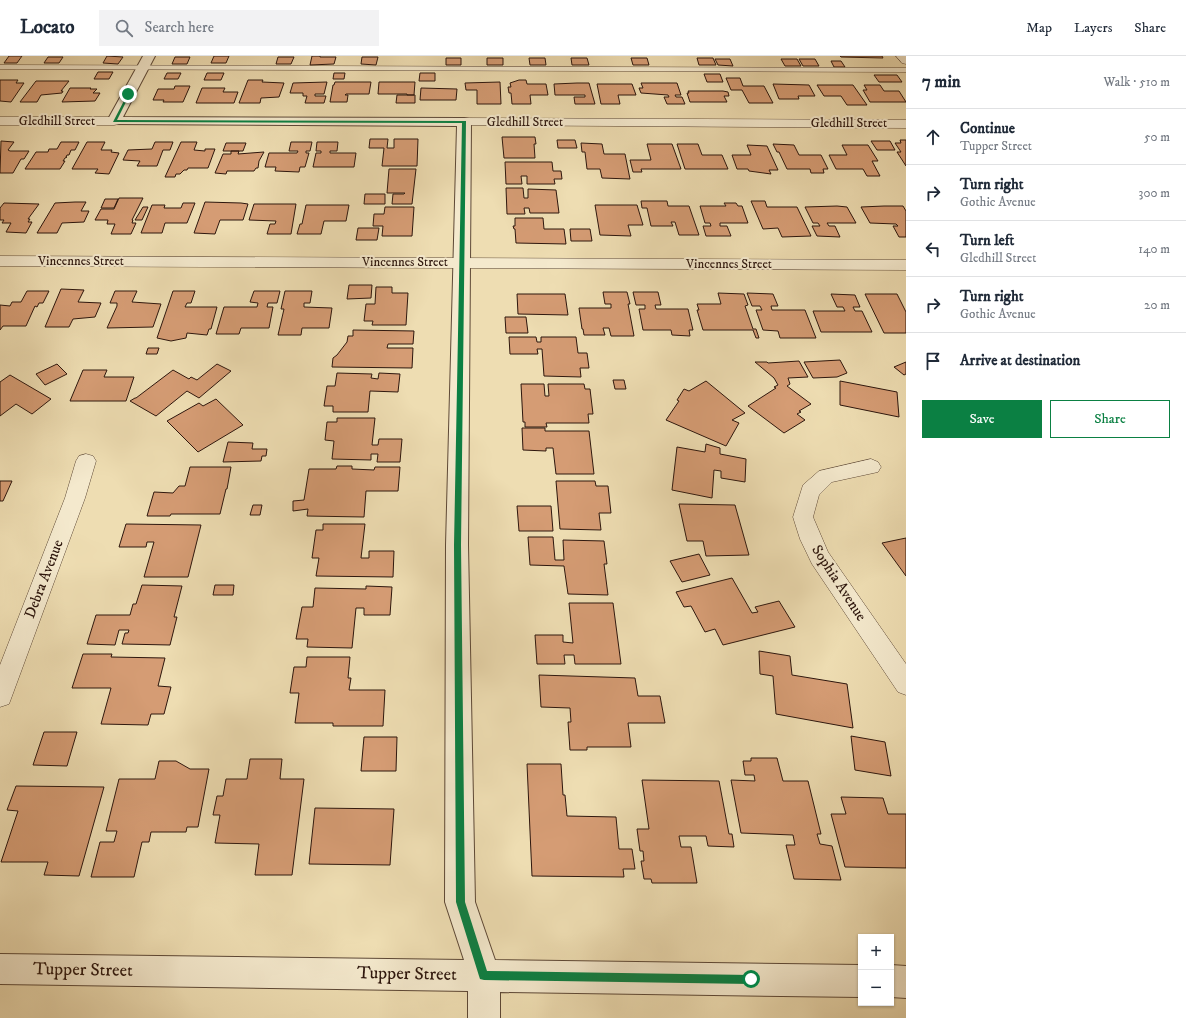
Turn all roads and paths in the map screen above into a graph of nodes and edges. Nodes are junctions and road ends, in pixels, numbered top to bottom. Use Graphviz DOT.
graph roads {
  1 [pos="149,56"];
  2 [pos="902,56"];
  3 [pos="906,61"];
  4 [pos="0,67"];
  5 [pos="143,68"];
  6 [pos="906,70"];
  7 [pos="0,121"];
  8 [pos="114,121"];
  9 [pos="464,122"];
  10 [pos="906,124"];
  11 [pos="0,261"];
  12 [pos="462,263"];
  13 [pos="906,265"];
  14 [pos="86,461"];
  15 [pos="871,467"];
  16 [pos="906,684"];
  17 [pos="0,696"];
  18 [pos="0,969"];
  19 [pos="484,976"];
  20 [pos="858,981"];
  21 [pos="894,981"];
  22 [pos="906,982"];
  23 [pos="484,1018"];
  1 -- 5 [label="street"];
  2 -- 3 [label="street"];
  4 -- 5 [label="lane"];
  5 -- 6 [label="lane"];
  5 -- 8 [label="street"];
  7 -- 8 [label="street, Gledhill Street"];
  8 -- 9 [label="street, Gledhill Street"];
  9 -- 10 [label="street, Gledhill Street"];
  9 -- 12 [label="street"];
  11 -- 12 [label="street, Vincennes Street"];
  12 -- 13 [label="street, Vincennes Street"];
  12 -- 19 [label="street"];
  14 -- 17 [label="street, Debra Avenue"];
  15 -- 16 [label="street, Sophia Avenue"];
  18 -- 19 [label="street, Tupper Street"];
  19 -- 20 [label="street, Tupper Street"];
  19 -- 23 [label="street"];
  21 -- 22 [label="street"];
}
